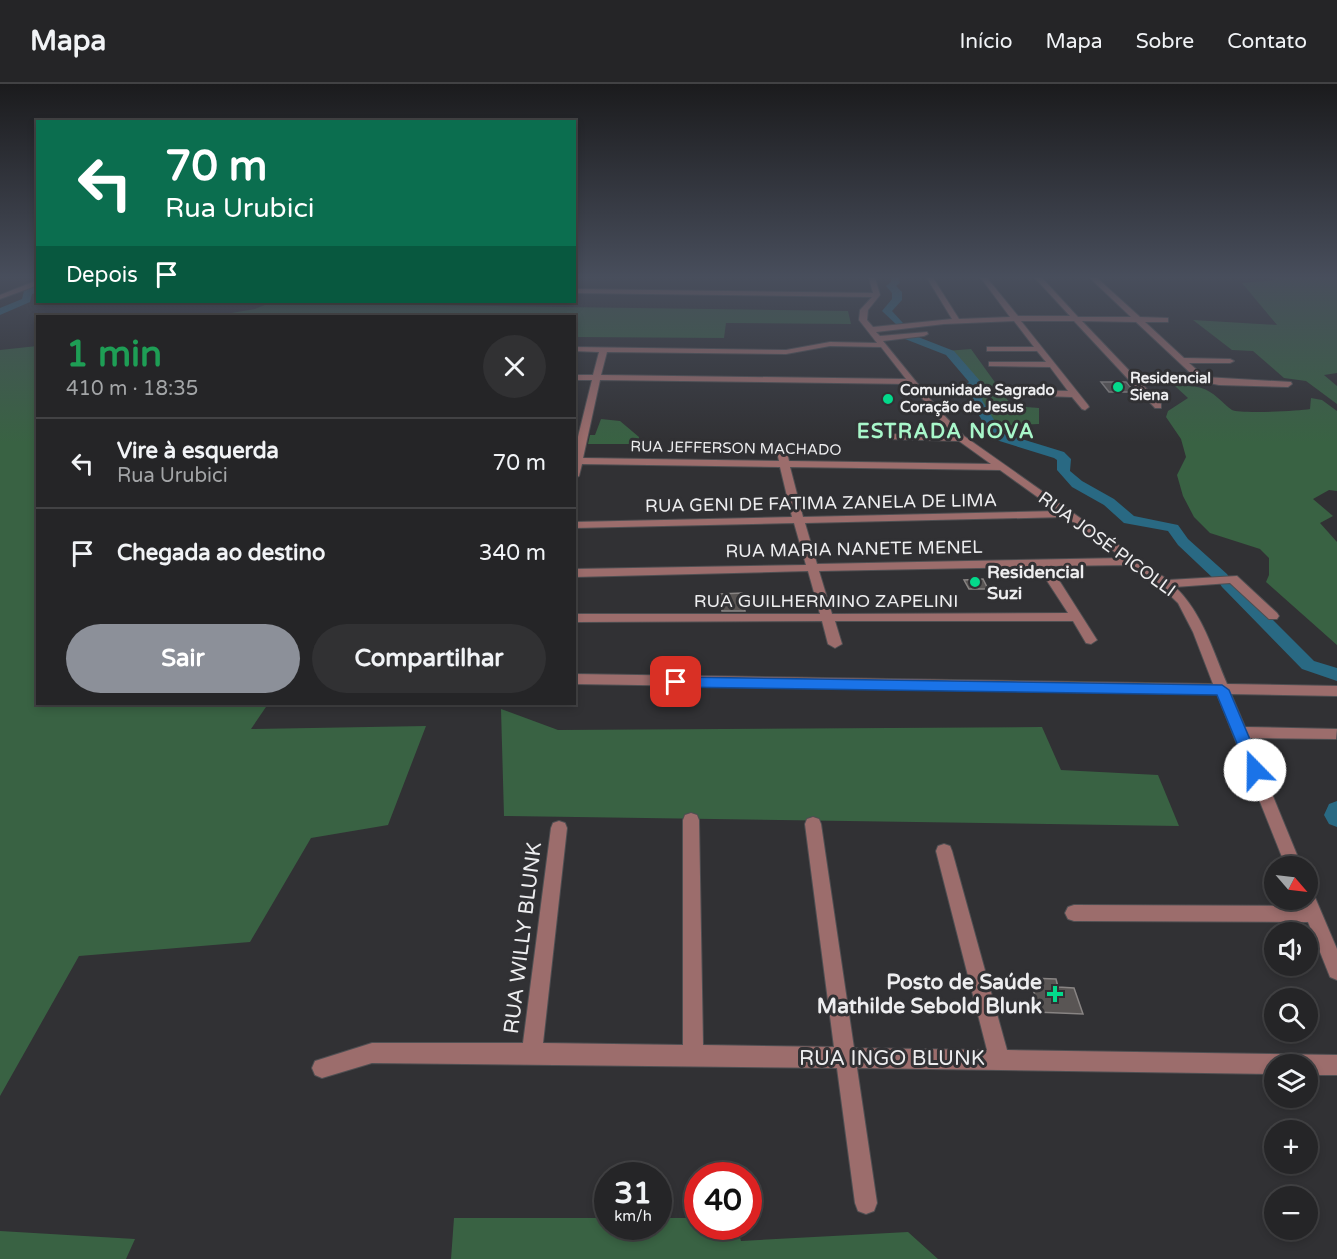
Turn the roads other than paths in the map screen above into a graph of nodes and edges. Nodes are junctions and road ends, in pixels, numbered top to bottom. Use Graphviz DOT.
graph roads {
  1 [pos="874,333"];
  2 [pos="901,333"];
  3 [pos="1027,333"];
  4 [pos="1089,333"];
  5 [pos="1152,333"];
  6 [pos="924,334"];
  7 [pos="877,338"];
  8 [pos="990,349"];
  9 [pos="1040,349"];
  10 [pos="576,350"];
  11 [pos="603,350"];
  12 [pos="1181,360"];
  13 [pos="1230,361"];
  14 [pos="992,364"];
  15 [pos="1010,366"];
  16 [pos="1053,366"];
  17 [pos="576,377"];
  18 [pos="597,377"];
  19 [pos="912,382"];
  20 [pos="1288,384"];
  21 [pos="1021,394"];
  22 [pos="1076,395"];
  23 [pos="1158,406"];
  24 [pos="1085,407"];
  25 [pos="891,437"];
  26 [pos="961,438"];
  27 [pos="781,448"];
  28 [pos="579,461"];
  29 [pos="784,464"];
  30 [pos="1001,467"];
  31 [pos="576,470"];
  32 [pos="1068,514"];
  33 [pos="798,520"];
  34 [pos="576,525"];
  35 [pos="1134,561"];
  36 [pos="1042,563"];
  37 [pos="812,567"];
  38 [pos="576,573"];
  39 [pos="1167,584"];
  40 [pos="1273,616"];
  41 [pos="1078,617"];
  42 [pos="576,618"];
  43 [pos="827,618"];
  44 [pos="1091,640"];
  45 [pos="835,644"];
  46 [pos="576,679"];
  47 [pos="1222,690"];
  48 [pos="1337,691"];
  49 [pos="1239,732"];
  50 [pos="1336,734"];
  51 [pos="691,820"];
  52 [pos="813,824"];
  53 [pos="559,828"];
  54 [pos="944,851"];
  55 [pos="1290,856"];
  56 [pos="1264,908"];
  57 [pos="1312,910"];
  58 [pos="1074,913"];
  59 [pos="1337,971"];
  60 [pos="532,1053"];
  61 [pos="693,1056"];
  62 [pos="845,1058"];
  63 [pos="999,1058"];
  64 [pos="1337,1065"];
  65 [pos="322,1068"];
  66 [pos="866,1203"];
  1 -- 7 [label="street"];
  2 -- 7 [label="street"];
  3 -- 9 [label="street"];
  4 -- 23 [label="street"];
  5 -- 12 [label="street"];
  6 -- 7 [label="street"];
  7 -- 11 [label="street"];
  7 -- 19 [label="street, RUA JOSÉ PICOLLI"];
  8 -- 9 [label="street"];
  9 -- 16 [label="street"];
  10 -- 11 [label="street"];
  11 -- 18 [label="street"];
  12 -- 13 [label="street"];
  12 -- 20 [label="street"];
  14 -- 16 [label="street"];
  15 -- 16 [label="street"];
  16 -- 22 [label="street"];
  17 -- 18 [label="street"];
  18 -- 19 [label="street"];
  18 -- 28 [label="street"];
  19 -- 26 [label="street, RUA JOSÉ PICOLLI"];
  21 -- 22 [label="street"];
  22 -- 24 [label="street"];
  25 -- 26 [label="street"];
  26 -- 30 [label="street, RUA JOSÉ PICOLLI"];
  27 -- 29 [label="street"];
  28 -- 29 [label="street, RUA JEFFERSON MACHADO"];
  28 -- 31 [label="street"];
  29 -- 30 [label="street, RUA JEFFERSON MACHADO"];
  29 -- 33 [label="street"];
  30 -- 32 [label="street, RUA JOSÉ PICOLLI"];
  32 -- 33 [label="street, RUA GENI DE FATIMA ZANELA DE LIMA"];
  32 -- 35 [label="street, RUA JOSÉ PICOLLI"];
  33 -- 34 [label="street, RUA GENI DE FATIMA ZANELA DE LIMA"];
  33 -- 37 [label="street"];
  35 -- 36 [label="street, RUA MARIA NANETE MENEL"];
  35 -- 39 [label="street, RUA JOSÉ PICOLLI"];
  36 -- 37 [label="street, RUA MARIA NANETE MENEL"];
  36 -- 41 [label="street"];
  37 -- 38 [label="street, RUA MARIA NANETE MENEL"];
  37 -- 43 [label="street"];
  39 -- 40 [label="street"];
  39 -- 47 [label="street, RUA JOSÉ PICOLLI"];
  41 -- 43 [label="street, RUA GUILHERMINO ZAPELINI"];
  41 -- 44 [label="street"];
  42 -- 43 [label="street, RUA GUILHERMINO ZAPELINI"];
  43 -- 45 [label="street"];
  46 -- 47 [label="street"];
  47 -- 48 [label="street"];
  47 -- 49 [label="street, RUA JOSÉ PICOLLI"];
  49 -- 50 [label="street"];
  49 -- 55 [label="street, RUA JOSÉ PICOLLI"];
  51 -- 61 [label="street"];
  52 -- 62 [label="street"];
  53 -- 60 [label="street, RUA WILLY BLUNK"];
  54 -- 63 [label="street"];
  56 -- 58 [label="street"];
  57 -- 59 [label="street"];
  60 -- 61 [label="street, RUA INGO BLUNK"];
  60 -- 65 [label="street, RUA INGO BLUNK"];
  61 -- 62 [label="street, RUA INGO BLUNK"];
  62 -- 63 [label="street, RUA INGO BLUNK"];
  62 -- 66 [label="street"];
  63 -- 64 [label="street, RUA INGO BLUNK"];
}
